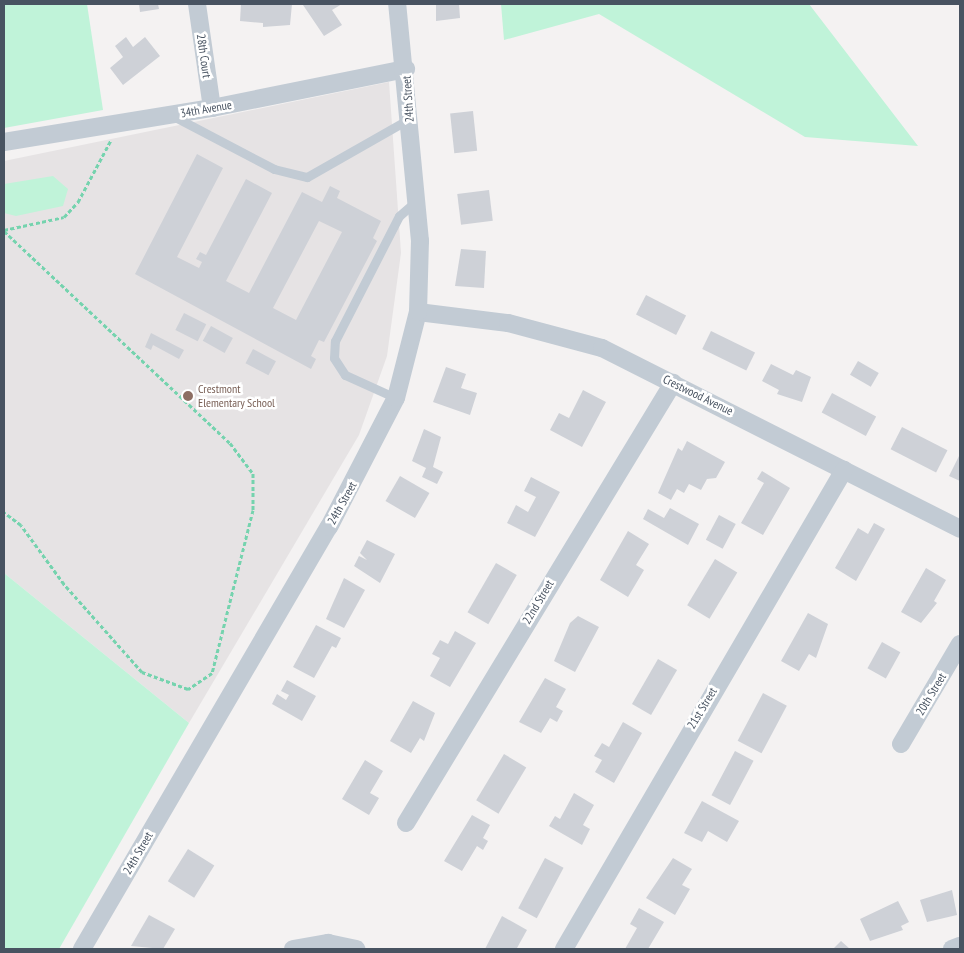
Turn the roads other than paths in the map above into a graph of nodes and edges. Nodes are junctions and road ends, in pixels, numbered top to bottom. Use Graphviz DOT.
graph roads {
  1 [pos="197,4"];
  2 [pos="397,4"];
  3 [pos="406,69"];
  4 [pos="212,108"];
  5 [pos="170,114"];
  6 [pos="409,119"];
  7 [pos="4,142"];
  8 [pos="417,201"];
  9 [pos="418,312"];
  10 [pos="673,383"];
  11 [pos="396,398"];
  12 [pos="844,470"];
  13 [pos="960,529"];
  14 [pos="960,644"];
  15 [pos="901,744"];
  16 [pos="406,824"];
  17 [pos="960,946"];
  18 [pos="82,949"];
  19 [pos="293,949"];
  20 [pos="356,949"];
  21 [pos="564,949"];
  22 [pos="952,949"];
  1 -- 4 [label="street, 28th Court"];
  2 -- 3 [label="street, 24th Street"];
  3 -- 4 [label="street, 34th Avenue"];
  3 -- 6 [label="street, 24th Street"];
  4 -- 5 [label="street, 34th Avenue"];
  5 -- 6 [label="lane"];
  5 -- 7 [label="street, 34th Avenue"];
  6 -- 8 [label="street, 24th Street"];
  8 -- 9 [label="street, 24th Street"];
  8 -- 11 [label="lane"];
  9 -- 10 [label="street, Crestwood Avenue"];
  9 -- 11 [label="street, 24th Street"];
  10 -- 12 [label="street, Crestwood Avenue"];
  10 -- 16 [label="street, 22nd Street"];
  11 -- 18 [label="street, 24th Street"];
  12 -- 13 [label="street, Crestwood Avenue"];
  12 -- 21 [label="street, 21st Street"];
  14 -- 15 [label="street, 20th Street"];
  17 -- 22 [label="street"];
  19 -- 20 [label="street"];
}
